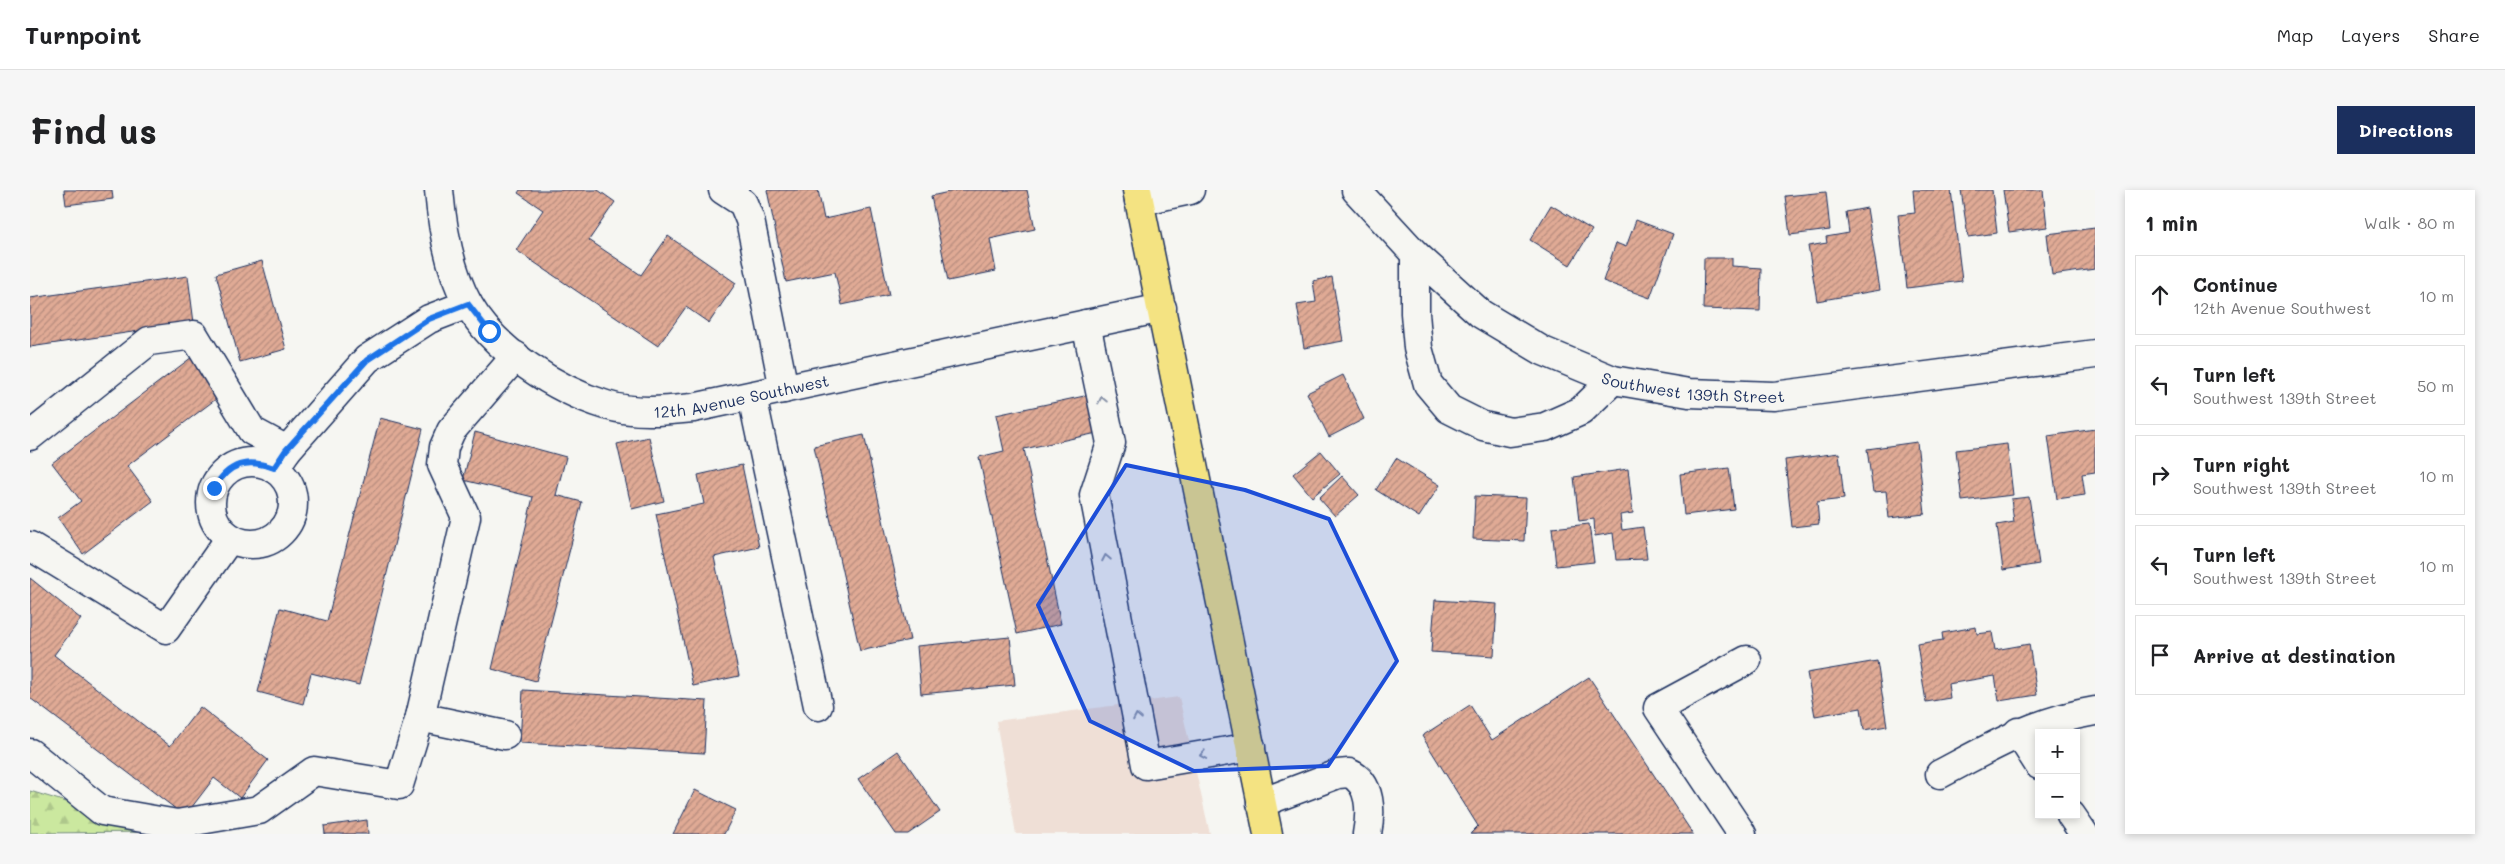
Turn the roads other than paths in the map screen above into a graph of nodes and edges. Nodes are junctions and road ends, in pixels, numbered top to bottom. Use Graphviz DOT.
graph roads {
  1 [pos="438,190"];
  2 [pos="723,190"];
  3 [pos="1190,190"];
  4 [pos="1356,190"];
  5 [pos="1138,196"];
  6 [pos="1415,254"];
  7 [pos="468,304"];
  8 [pos="1162,308"];
  9 [pos="1086,324"];
  10 [pos="2095,354"];
  11 [pos="516,356"];
  12 [pos="1613,380"];
  13 [pos="784,389"];
  14 [pos="752,396"];
  15 [pos="30,436"];
  16 [pos="280,459"];
  17 [pos="230,538"];
  18 [pos="30,546"];
  19 [pos="1747,660"];
  20 [pos="818,706"];
  21 [pos="2095,711"];
  22 [pos="420,717"];
  23 [pos="2018,732"];
  24 [pos="505,735"];
  25 [pos="1251,747"];
  26 [pos="30,753"];
  27 [pos="2035,759"];
  28 [pos="1940,774"];
  29 [pos="1261,802"];
  30 [pos="2074,819"];
  31 [pos="1268,834"];
  32 [pos="1367,834"];
  33 [pos="1742,834"];
  34 [pos="2084,834"];
  1 -- 7 [label="street, 12th Avenue Southwest"];
  2 -- 13 [label="street"];
  3 -- 5 [label="street"];
  4 -- 6 [label="street, Southwest 139th Street"];
  5 -- 8 [label="main road"];
  6 -- 12 [label="street, Southwest 139th Street"];
  6 -- 12 [label="street"];
  7 -- 11 [label="street, 12th Avenue Southwest"];
  7 -- 16 [label="street"];
  8 -- 9 [label="street, 12th Avenue Southwest"];
  8 -- 25 [label="main road"];
  9 -- 13 [label="street, 12th Avenue Southwest"];
  25 -- 9 [label="street, one-way"];
  10 -- 12 [label="street, Southwest 139th Street"];
  11 -- 14 [label="street, 12th Avenue Southwest"];
  11 -- 22 [label="street"];
  13 -- 14 [label="street, 12th Avenue Southwest"];
  14 -- 20 [label="street"];
  15 -- 16 [label="street"];
  16 -- 17 [label="street"];
  16 -- 17 [label="street"];
  17 -- 18 [label="street"];
  19 -- 33 [label="street"];
  21 -- 23 [label="street"];
  22 -- 24 [label="street"];
  22 -- 26 [label="street"];
  23 -- 27 [label="street"];
  23 -- 28 [label="street"];
  25 -- 29 [label="main road"];
  29 -- 31 [label="main road"];
  29 -- 32 [label="street"];
  30 -- 34 [label="street"];
}
